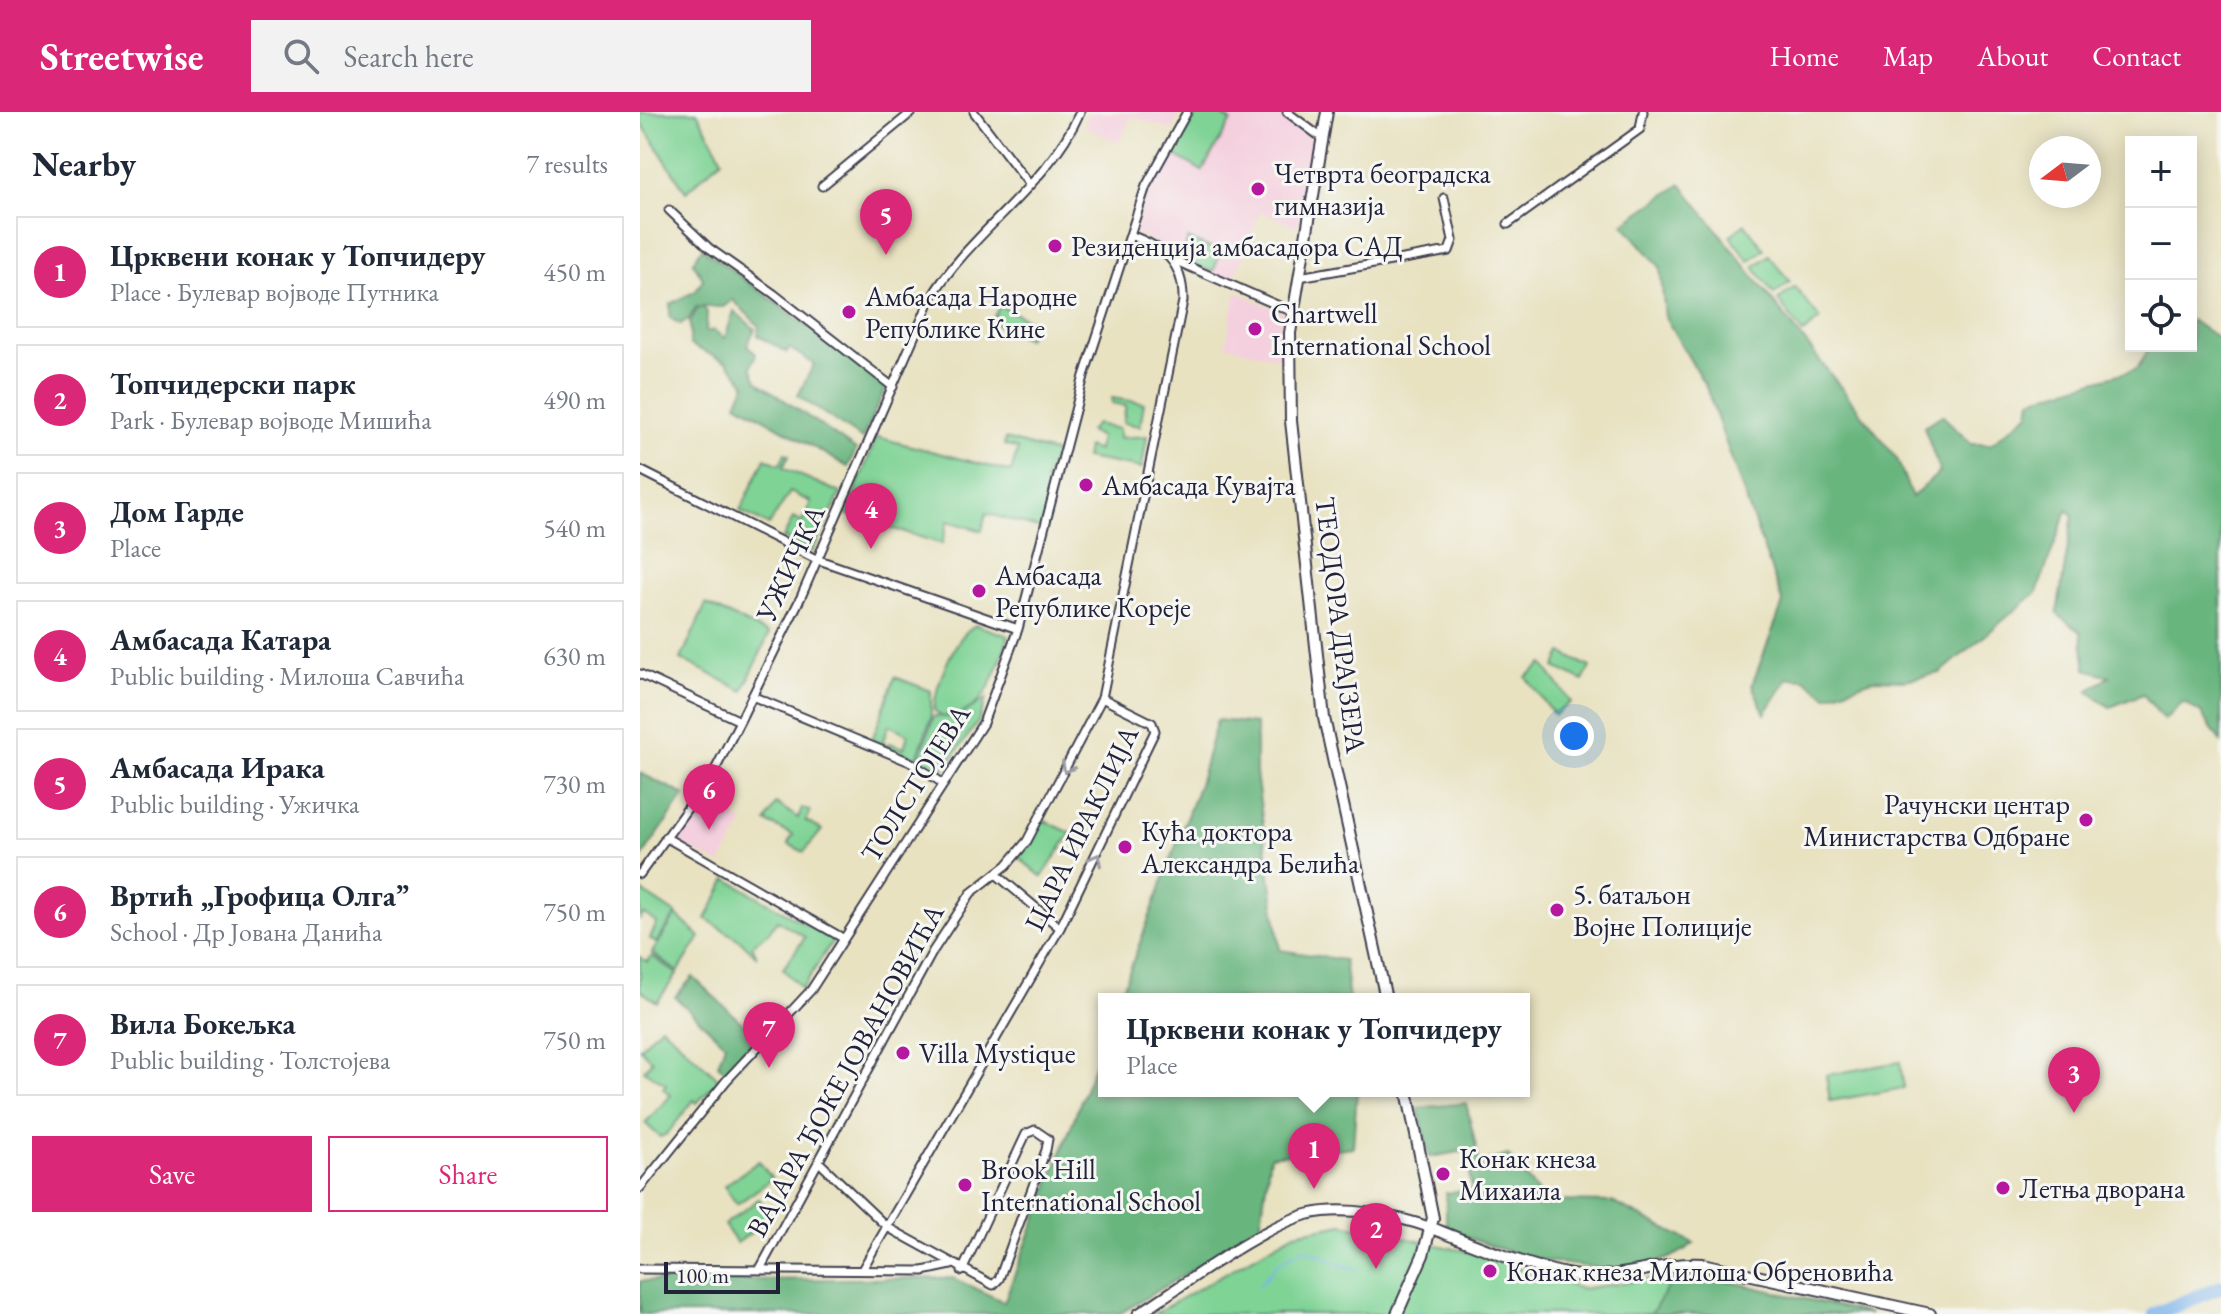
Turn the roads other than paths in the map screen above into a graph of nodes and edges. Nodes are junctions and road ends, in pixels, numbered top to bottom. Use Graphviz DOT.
graph roads {
  1 [pos="912,112"];
  2 [pos="974,112"];
  3 [pos="1080,112"];
  4 [pos="1187,112"];
  5 [pos="1287,112"];
  6 [pos="1327,112"];
  7 [pos="1643,112"];
  8 [pos="1322,138"];
  9 [pos="1029,184"];
  10 [pos="822,186"];
  11 [pos="1444,198"];
  12 [pos="669,210"];
  13 [pos="1508,224"];
  14 [pos="1130,235"];
  15 [pos="1173,260"];
  16 [pos="1299,277"];
  17 [pos="1293,312"];
  18 [pos="893,387"];
  19 [pos="640,470"];
  20 [pos="816,559"];
  21 [pos="1018,629"];
  22 [pos="640,674"];
  23 [pos="752,696"];
  24 [pos="1102,698"];
  25 [pos="740,721"];
  26 [pos="944,784"];
  27 [pos="665,837"];
  28 [pos="640,874"];
  29 [pos="996,874"];
  30 [pos="1060,928"];
  31 [pos="841,937"];
  32 [pos="1385,993"];
  33 [pos="1408,1097"];
  34 [pos="820,1163"];
  35 [pos="640,1188"];
  36 [pos="887,1227"];
  37 [pos="1432,1228"];
  38 [pos="951,1265"];
  39 [pos="863,1268"];
  40 [pos="640,1269"];
  41 [pos="760,1269"];
  42 [pos="962,1271"];
  43 [pos="1138,1314"];
  44 [pos="1397,1314"];
  45 [pos="1930,1314"];
  1 -- 10 [label="street"];
  2 -- 9 [label="street"];
  3 -- 9 [label="street, УЖИЧКА"];
  4 -- 14 [label="street, ТОЛСТОЈЕВА"];
  5 -- 8 [label="street"];
  6 -- 8 [label="main road, ТЕОДОРА ДРАЈЗЕРА"];
  7 -- 13 [label="street"];
  8 -- 16 [label="main road, ТЕОДОРА ДРАЈЗЕРА"];
  9 -- 18 [label="street, УЖИЧКА"];
  11 -- 16 [label="street"];
  12 -- 18 [label="street"];
  14 -- 15 [label="street"];
  14 -- 21 [label="street, ТОЛСТОЈЕВА"];
  15 -- 17 [label="street"];
  15 -- 24 [label="street, ЦАРА ИРАКЛИЈА"];
  16 -- 17 [label="main road, ТЕОДОРА ДРАЈЗЕРА"];
  17 -- 32 [label="main road, ТЕОДОРА ДРАЈЗЕРА"];
  18 -- 20 [label="street, УЖИЧКА"];
  19 -- 20 [label="street"];
  20 -- 21 [label="street"];
  20 -- 23 [label="street, УЖИЧКА"];
  21 -- 26 [label="street, ТОЛСТОЈЕВА"];
  22 -- 25 [label="street"];
  23 -- 25 [label="street, УЖИЧКА"];
  23 -- 26 [label="street"];
  24 -- 29 [label="street, ВАЈАРА ЂОКЕ ЈОВАНОВИЋА, one-way"];
  30 -- 24 [label="street, ЦАРА ИРАКЛИЈА, one-way"];
  25 -- 27 [label="street, УЖИЧКА"];
  26 -- 31 [label="street, ТОЛСТОЈЕВА"];
  27 -- 28 [label="street, УЖИЧКА"];
  27 -- 31 [label="street"];
  29 -- 30 [label="street"];
  29 -- 34 [label="street, ВАЈАРА ЂОКЕ ЈОВАНОВИЋА"];
  30 -- 36 [label="street, ЦАРА ИРАКЛИЈА"];
  31 -- 35 [label="street, ТОЛСТОЈЕВА"];
  33 -- 37 [label="main road"];
  34 -- 36 [label="street"];
  34 -- 41 [label="street, ВАЈАРА ЂОКЕ ЈОВАНОВИЋА"];
  36 -- 38 [label="street"];
  36 -- 39 [label="street, ЦАРА ИРАКЛИЈА"];
  37 -- 43 [label="street"];
  37 -- 44 [label="main road"];
  37 -- 45 [label="main road"];
  38 -- 39 [label="street"];
  38 -- 42 [label="street"];
  39 -- 41 [label="street"];
  40 -- 41 [label="street"];
  42 -- 42 [label="street"];
}
